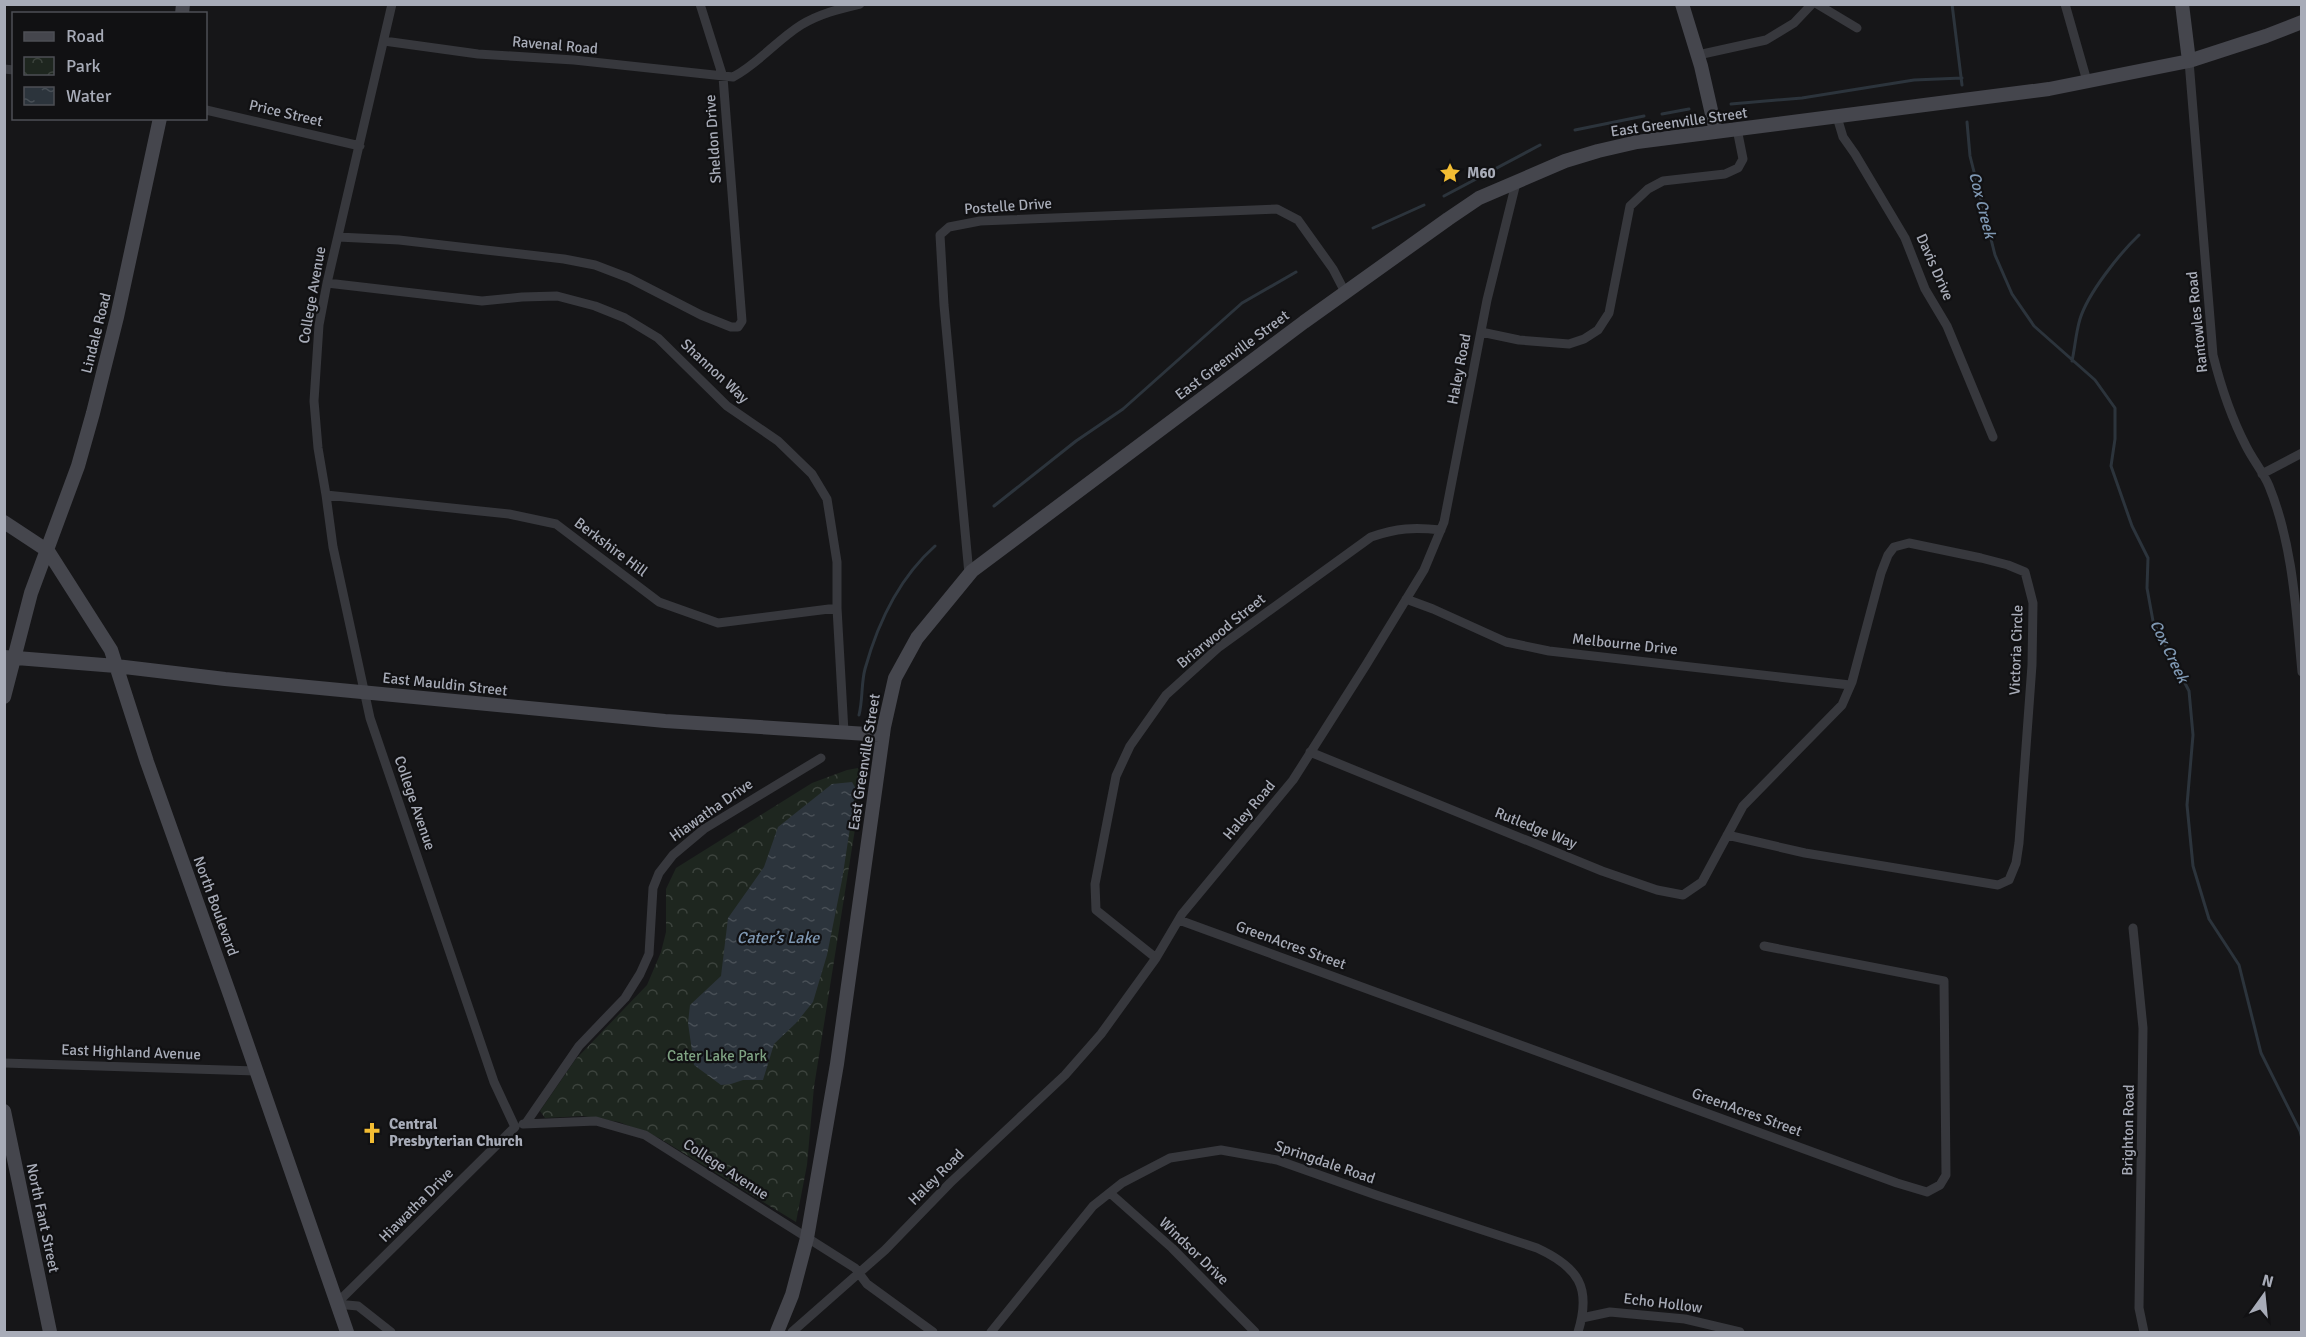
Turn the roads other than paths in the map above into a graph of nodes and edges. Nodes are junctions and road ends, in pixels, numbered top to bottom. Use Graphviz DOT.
graph roads {
  1 [pos="392,4"];
  2 [pos="700,4"];
  3 [pos="860,4"];
  4 [pos="1682,4"];
  5 [pos="1814,4"];
  6 [pos="2065,4"];
  7 [pos="2182,4"];
  8 [pos="2301,22"];
  9 [pos="1857,28"];
  10 [pos="384,41"];
  11 [pos="1698,55"];
  12 [pos="2189,61"];
  13 [pos="723,77"];
  14 [pos="2087,81"];
  15 [pos="207,110"];
  16 [pos="1838,117"];
  17 [pos="160,120"];
  18 [pos="1737,129"];
  19 [pos="1716,132"];
  20 [pos="360,146"];
  21 [pos="1516,183"];
  22 [pos="338,237"];
  23 [pos="327,283"];
  24 [pos="1346,292"];
  25 [pos="1481,332"];
  26 [pos="1993,437"];
  27 [pos="2301,453"];
  28 [pos="2262,474"];
  29 [pos="327,495"];
  30 [pos="4,522"];
  31 [pos="1440,530"];
  32 [pos="48,550"];
  33 [pos="969,574"];
  34 [pos="1406,599"];
  35 [pos="837,608"];
  36 [pos="9,657"];
  37 [pos="116,666"];
  38 [pos="2301,672"];
  39 [pos="1850,685"];
  40 [pos="365,692"];
  41 [pos="4,696"];
  42 [pos="844,732"];
  43 [pos="883,735"];
  44 [pos="1310,752"];
  45 [pos="820,758"];
  46 [pos="1727,835"];
  47 [pos="1179,920"];
  48 [pos="2133,928"];
  49 [pos="1764,946"];
  50 [pos="1156,958"];
  51 [pos="4,1063"];
  52 [pos="256,1071"];
  53 [pos="4,1111"];
  54 [pos="526,1123"];
  55 [pos="515,1127"];
  56 [pos="1110,1192"];
  57 [pos="807,1238"];
  58 [pos="858,1272"];
  59 [pos="336,1304"];
  60 [pos="1582,1318"];
  61 [pos="50,1332"];
  62 [pos="347,1332"];
  63 [pos="391,1332"];
  64 [pos="777,1332"];
  65 [pos="792,1332"];
  66 [pos="933,1332"];
  67 [pos="991,1332"];
  68 [pos="1255,1332"];
  69 [pos="1578,1332"];
  70 [pos="1740,1332"];
  71 [pos="2144,1332"];
  1 -- 10 [label="street, College Avenue"];
  2 -- 13 [label="street"];
  3 -- 13 [label="street, Sheldon Drive"];
  4 -- 11 [label="main road"];
  5 -- 9 [label="street"];
  5 -- 11 [label="street"];
  6 -- 14 [label="street"];
  7 -- 12 [label="main road"];
  8 -- 12 [label="main road, East Greenville Street"];
  10 -- 13 [label="street, Ravenal Road"];
  10 -- 20 [label="street, College Avenue"];
  11 -- 19 [label="main road"];
  12 -- 14 [label="main road, East Greenville Street"];
  12 -- 28 [label="street, Rantowles Road"];
  13 -- 22 [label="street, Sheldon Drive"];
  14 -- 16 [label="main road, East Greenville Street"];
  15 -- 20 [label="street, Price Street"];
  16 -- 18 [label="main road, East Greenville Street"];
  16 -- 26 [label="street, Davis Drive"];
  17 -- 32 [label="main road, Lindale Road"];
  18 -- 19 [label="main road, East Greenville Street"];
  18 -- 25 [label="street"];
  19 -- 21 [label="main road, East Greenville Street"];
  20 -- 22 [label="street, College Avenue"];
  21 -- 24 [label="main road, East Greenville Street"];
  21 -- 25 [label="street, Haley Road"];
  22 -- 23 [label="street, College Avenue"];
  23 -- 29 [label="street, College Avenue"];
  23 -- 35 [label="street, Shannon Way"];
  24 -- 33 [label="main road, East Greenville Street"];
  24 -- 33 [label="street, Postelle Drive"];
  25 -- 31 [label="street, Haley Road"];
  27 -- 28 [label="street"];
  28 -- 38 [label="street, Rantowles Road"];
  29 -- 35 [label="street, Berkshire Hill"];
  29 -- 40 [label="street, College Avenue"];
  30 -- 32 [label="main road, North Boulevard"];
  31 -- 34 [label="street, Haley Road"];
  31 -- 50 [label="street, Briarwood Street"];
  32 -- 36 [label="main road"];
  32 -- 37 [label="main road, North Boulevard"];
  33 -- 43 [label="main road, East Greenville Street"];
  34 -- 39 [label="street, Melbourne Drive"];
  34 -- 44 [label="street, Haley Road"];
  35 -- 42 [label="street, Shannon Way"];
  36 -- 37 [label="main road, East Mauldin Street"];
  36 -- 41 [label="main road"];
  37 -- 40 [label="main road, East Mauldin Street"];
  37 -- 52 [label="main road, North Boulevard"];
  39 -- 46 [label="street, Victoria Circle"];
  39 -- 46 [label="street, Victoria Circle"];
  40 -- 42 [label="main road, East Mauldin Street"];
  40 -- 55 [label="street, College Avenue"];
  42 -- 43 [label="main road, East Mauldin Street"];
  43 -- 57 [label="main road, East Greenville Street"];
  44 -- 46 [label="street, Rutledge Way"];
  44 -- 47 [label="street, Haley Road"];
  45 -- 54 [label="street, Hiawatha Drive"];
  47 -- 49 [label="street, GreenAcres Street"];
  47 -- 50 [label="street, Haley Road"];
  48 -- 71 [label="street, Brighton Road"];
  50 -- 58 [label="street, Haley Road"];
  51 -- 52 [label="street, East Highland Avenue"];
  52 -- 59 [label="main road, North Boulevard"];
  53 -- 61 [label="main road, North Fant Street"];
  54 -- 55 [label="street, College Avenue"];
  54 -- 57 [label="street, College Avenue"];
  55 -- 59 [label="street, Hiawatha Drive"];
  56 -- 60 [label="street, Springdale Road"];
  56 -- 67 [label="street, Springdale Road"];
  56 -- 68 [label="street, Windsor Drive"];
  57 -- 58 [label="street, College Avenue"];
  57 -- 64 [label="main road, East Greenville Street"];
  58 -- 65 [label="street, Haley Road"];
  58 -- 66 [label="street, College Avenue"];
  59 -- 62 [label="main road, North Boulevard"];
  59 -- 63 [label="street"];
  60 -- 69 [label="street, Springdale Road"];
  60 -- 70 [label="street, Echo Hollow"];
}
